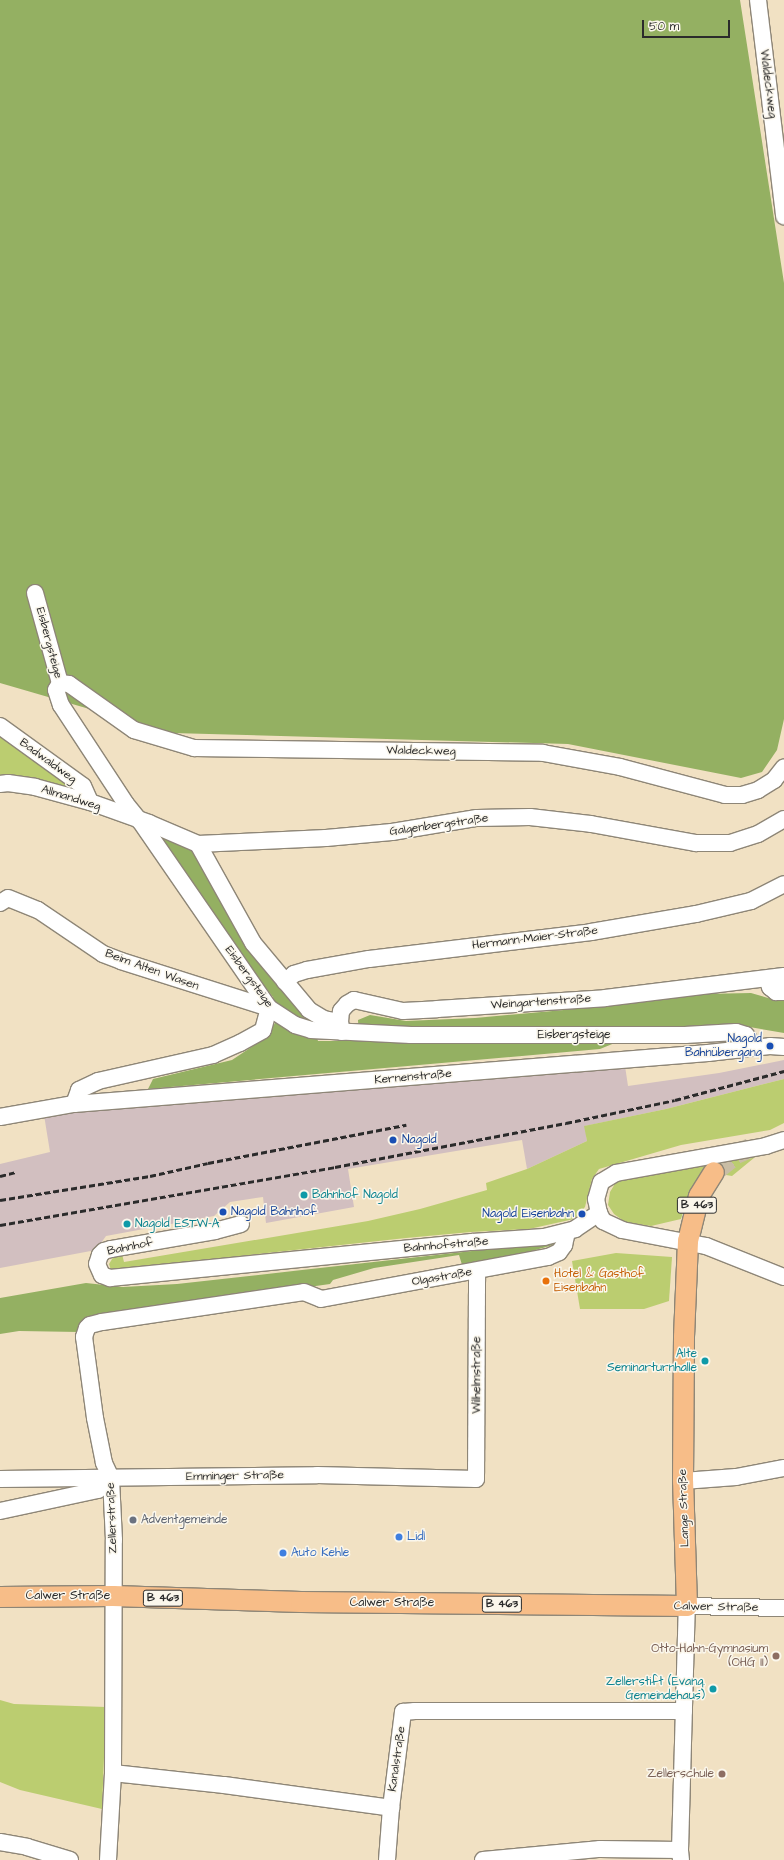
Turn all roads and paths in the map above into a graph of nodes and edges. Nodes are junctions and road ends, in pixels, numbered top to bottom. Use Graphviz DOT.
graph roads {
  1 [pos="758,0"];
  2 [pos="784,216"];
  3 [pos="35,593"];
  4 [pos="60,683"];
  5 [pos="0,726"];
  6 [pos="784,767"];
  7 [pos="0,784"];
  8 [pos="90,802"];
  9 [pos="784,819"];
  10 [pos="140,821"];
  11 [pos="198,844"];
  12 [pos="784,884"];
  13 [pos="0,903"];
  14 [pos="784,976"];
  15 [pos="767,979"];
  16 [pos="285,982"];
  17 [pos="784,992"];
  18 [pos="269,1008"];
  19 [pos="341,1027"];
  20 [pos="784,1046"];
  21 [pos="751,1048"];
  22 [pos="74,1104"];
  23 [pos="0,1117"];
  24 [pos="784,1140"];
  25 [pos="714,1172"];
  26 [pos="599,1213"];
  27 [pos="241,1224"];
  28 [pos="567,1232"];
  29 [pos="688,1241"];
  30 [pos="98,1264"];
  31 [pos="477,1271"];
  32 [pos="782,1273"];
  33 [pos="304,1292"];
  34 [pos="784,1468"];
  35 [pos="111,1478"];
  36 [pos="0,1479"];
  37 [pos="476,1479"];
  38 [pos="683,1481"];
  39 [pos="0,1511"];
  40 [pos="113,1596"];
  41 [pos="0,1597"];
  42 [pos="687,1606"];
  43 [pos="784,1608"];
  44 [pos="684,1711"];
  45 [pos="113,1773"];
  46 [pos="391,1808"];
  47 [pos="0,1842"];
  48 [pos="681,1855"];
  49 [pos="70,1860"];
  50 [pos="108,1860"];
  51 [pos="387,1860"];
  52 [pos="483,1860"];
  1 -- 2 [label="street, Waldeckweg"];
  3 -- 4 [label="street, Eisbergsteige"];
  4 -- 6 [label="street, Waldeckweg"];
  4 -- 10 [label="street, Eisbergsteige"];
  5 -- 8 [label="street, Badwaldweg"];
  7 -- 8 [label="street, Allmandweg"];
  8 -- 10 [label="street, Allmandweg"];
  9 -- 11 [label="street, Galgenbergstraße"];
  10 -- 11 [label="street, Galgenbergstraße"];
  10 -- 18 [label="street, Eisbergsteige"];
  11 -- 16 [label="street, Eisbergsteige"];
  12 -- 16 [label="street, Hermann-Maier-Straße"];
  13 -- 18 [label="street, Beim Alten Wasen"];
  14 -- 15 [label="street, Weingartenstraße"];
  15 -- 17 [label="street"];
  15 -- 19 [label="street, Weingartenstraße"];
  16 -- 19 [label="street, Eisbergsteige"];
  18 -- 19 [label="street, Eisbergsteige"];
  18 -- 22 [label="street"];
  19 -- 21 [label="street, Eisbergsteige"];
  20 -- 21 [label="street"];
  21 -- 22 [label="street, Kernenstraße"];
  22 -- 23 [label="street, Kernenstraße"];
  24 -- 26 [label="street"];
  25 -- 29 [label="main road, Lange Straße / B 463"];
  26 -- 28 [label="street, Bahnhofstraße"];
  26 -- 29 [label="street"];
  27 -- 30 [label="street, Bahnhof"];
  28 -- 30 [label="street, Bahnhofstraße"];
  28 -- 31 [label="street, Olgastraße"];
  29 -- 32 [label="street"];
  29 -- 38 [label="main road, Lange Straße / B 463"];
  31 -- 33 [label="street, Olgastraße"];
  31 -- 37 [label="street, Wilhelmstraße"];
  33 -- 35 [label="street, Zellerstraße"];
  34 -- 38 [label="street"];
  35 -- 36 [label="street, Emminger Straße"];
  35 -- 37 [label="street, Emminger Straße"];
  35 -- 39 [label="street"];
  35 -- 40 [label="street, Zellerstraße"];
  38 -- 42 [label="main road, Lange Straße / B 463"];
  40 -- 41 [label="main road, Calwer Straße / B 463"];
  40 -- 42 [label="main road, Calwer Straße / B 463"];
  40 -- 45 [label="street, Zellerstraße"];
  42 -- 43 [label="street, Calwer Straße"];
  42 -- 44 [label="street, Lange Straße"];
  44 -- 46 [label="street, Kanalstraße"];
  44 -- 48 [label="street, Lange Straße"];
  45 -- 46 [label="street, Kanalstraße"];
  45 -- 50 [label="street, Zellerstraße"];
  46 -- 51 [label="street"];
  47 -- 49 [label="street"];
  48 -- 52 [label="street"];
}
